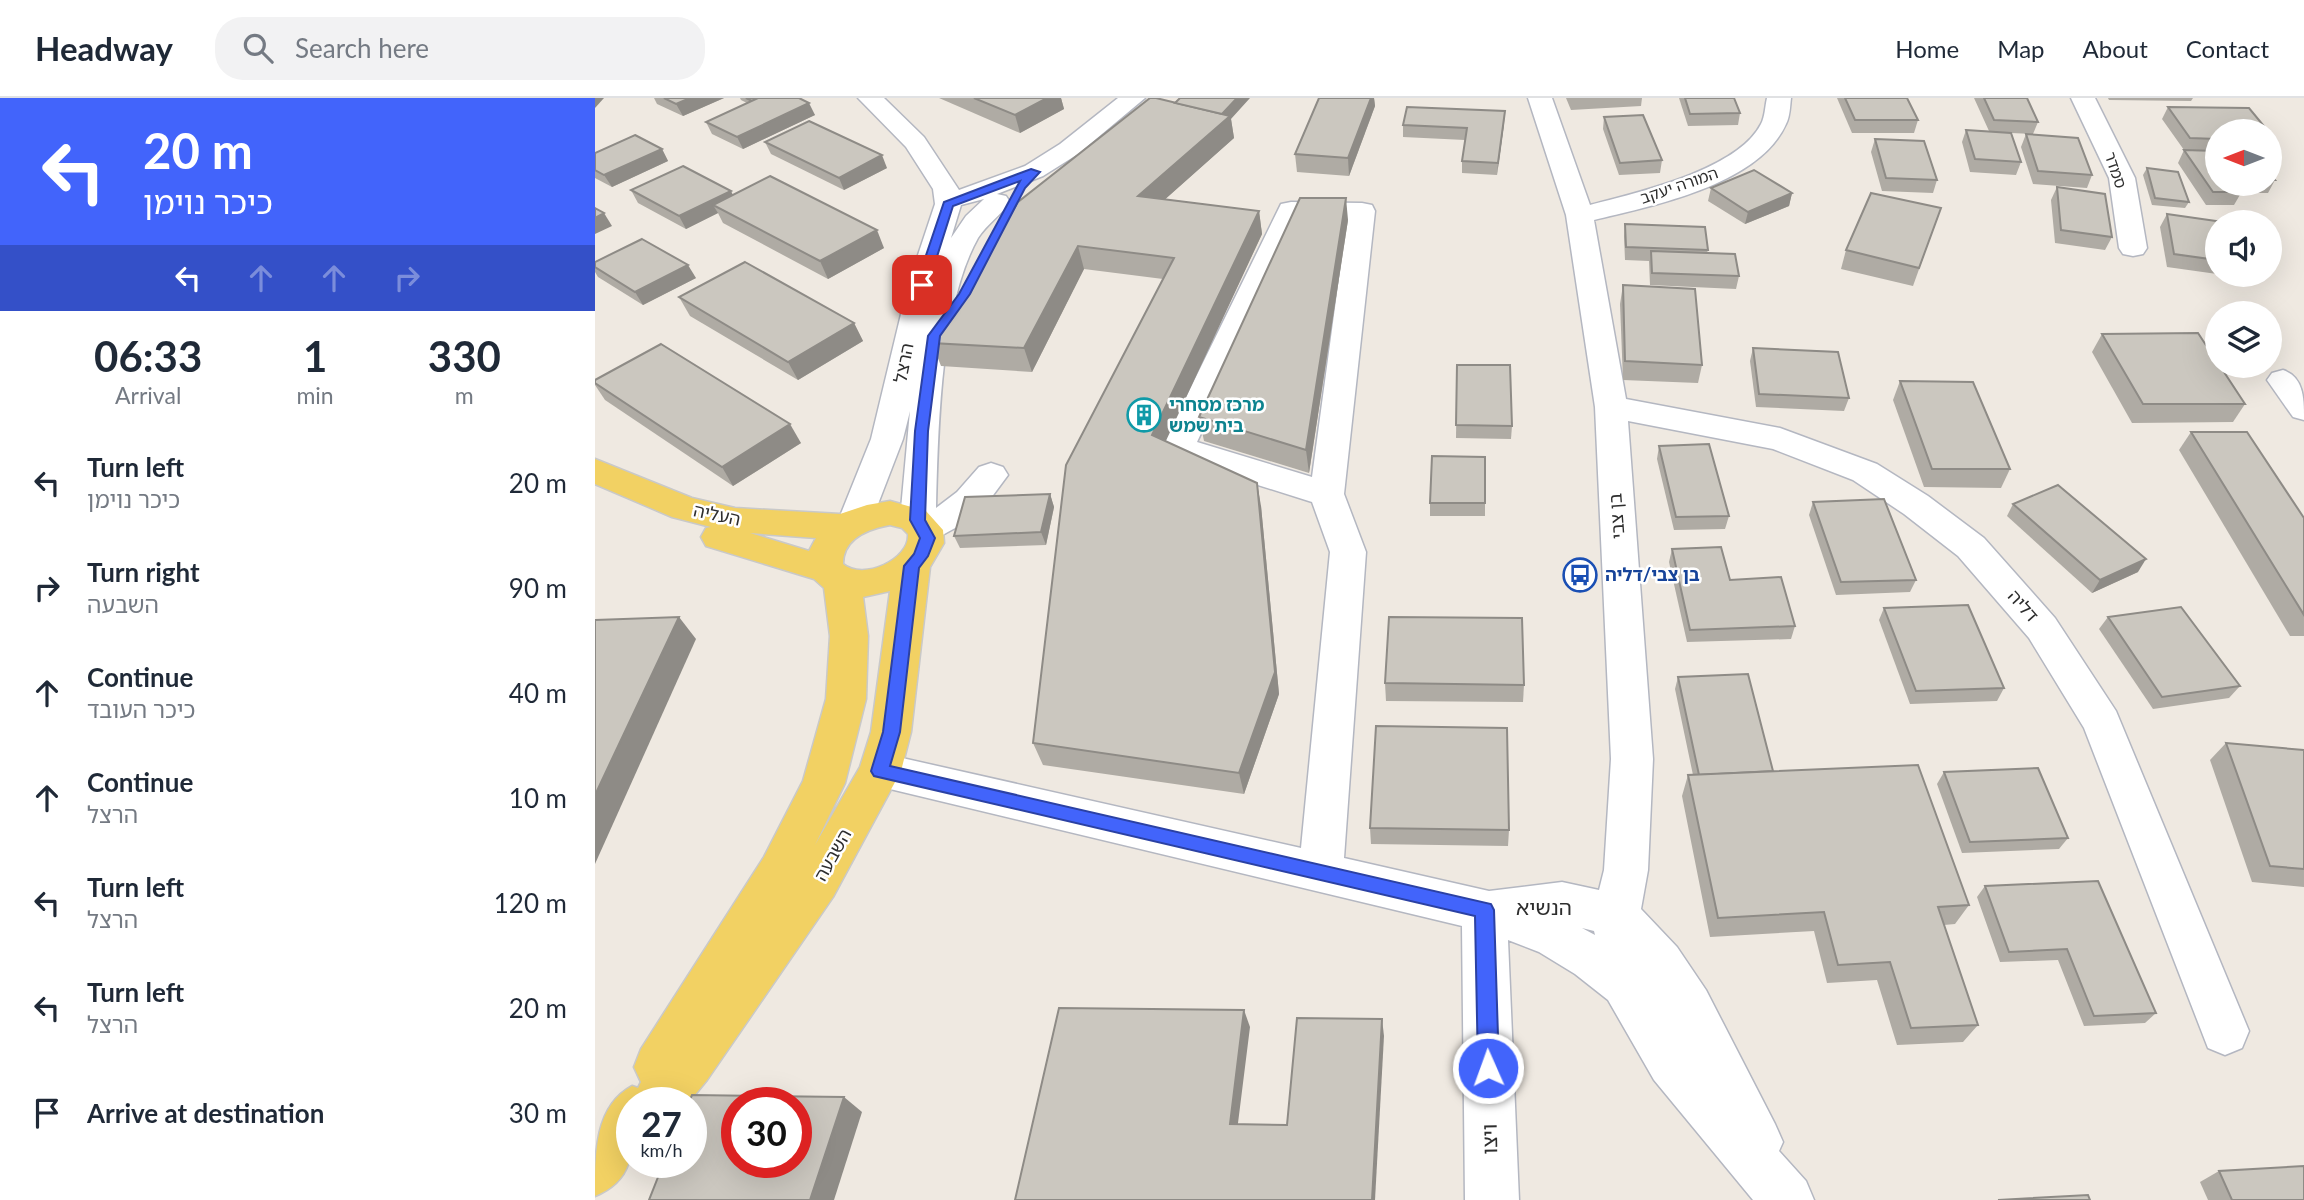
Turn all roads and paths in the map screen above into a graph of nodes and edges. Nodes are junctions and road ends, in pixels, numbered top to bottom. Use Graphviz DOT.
graph roads {
  1 [pos="870,98"];
  2 [pos="1540,98"];
  3 [pos="1779,98"];
  4 [pos="2083,98"];
  5 [pos="1124,100"];
  6 [pos="1017,187"];
  7 [pos="948,204"];
  8 [pos="1580,215"];
  9 [pos="2133,248"];
  10 [pos="2283,380"];
  11 [pos="1611,407"];
  12 [pos="2304,410"];
  13 [pos="595,471"];
  14 [pos="991,475"];
  15 [pos="595,480"];
  16 [pos="1327,494"];
  17 [pos="852,524"];
  18 [pos="921,525"];
  19 [pos="912,566"];
  20 [pos="834,575"];
  21 [pos="880,771"];
  22 [pos="1321,872"];
  23 [pos="1484,910"];
  24 [pos="1617,915"];
  25 [pos="1625,984"];
  26 [pos="2225,1031"];
  27 [pos="646,1087"];
  28 [pos="670,1087"];
  29 [pos="616,1137"];
  30 [pos="616,1152"];
  31 [pos="595,1170"];
  32 [pos="595,1177"];
  33 [pos="1492,1200"];
  34 [pos="1787,1200"];
  1 -- 7 [label="street"];
  2 -- 8 [label="street, בן צבי"];
  3 -- 8 [label="street, המורה יעקב"];
  4 -- 9 [label="street, סמדר"];
  5 -- 6 [label="street, הרצל"];
  6 -- 7 [label="street, הרצל"];
  6 -- 7 [label="street, הרצל"];
  6 -- 18 [label="street, הרצל"];
  7 -- 17 [label="street, הרצל"];
  8 -- 11 [label="street, בן צבי"];
  10 -- 12 [label="street"];
  11 -- 24 [label="street, בן צבי"];
  11 -- 26 [label="street, דליה"];
  13 -- 17 [label="main road, העליה"];
  14 -- 18 [label="street"];
  15 -- 20 [label="main road, העליה"];
  16 -- 16 [label="street"];
  16 -- 22 [label="street"];
  17 -- 18 [label="main road"];
  17 -- 20 [label="main road"];
  18 -- 19 [label="main road"];
  19 -- 20 [label="main road"];
  19 -- 21 [label="main road, השבעה"];
  20 -- 27 [label="main road"];
  21 -- 22 [label="street"];
  21 -- 28 [label="main road, השבעה"];
  22 -- 23 [label="street"];
  23 -- 24 [label="street, הנשיא"];
  23 -- 25 [label="street, הנשיא"];
  23 -- 33 [label="street, ויצו"];
  24 -- 25 [label="street, בן צבי"];
  24 -- 34 [label="street, הנשיא"];
  25 -- 34 [label="street, הנשיא"];
  29 -- 31 [label="main road"];
  30 -- 32 [label="main road"];
}
